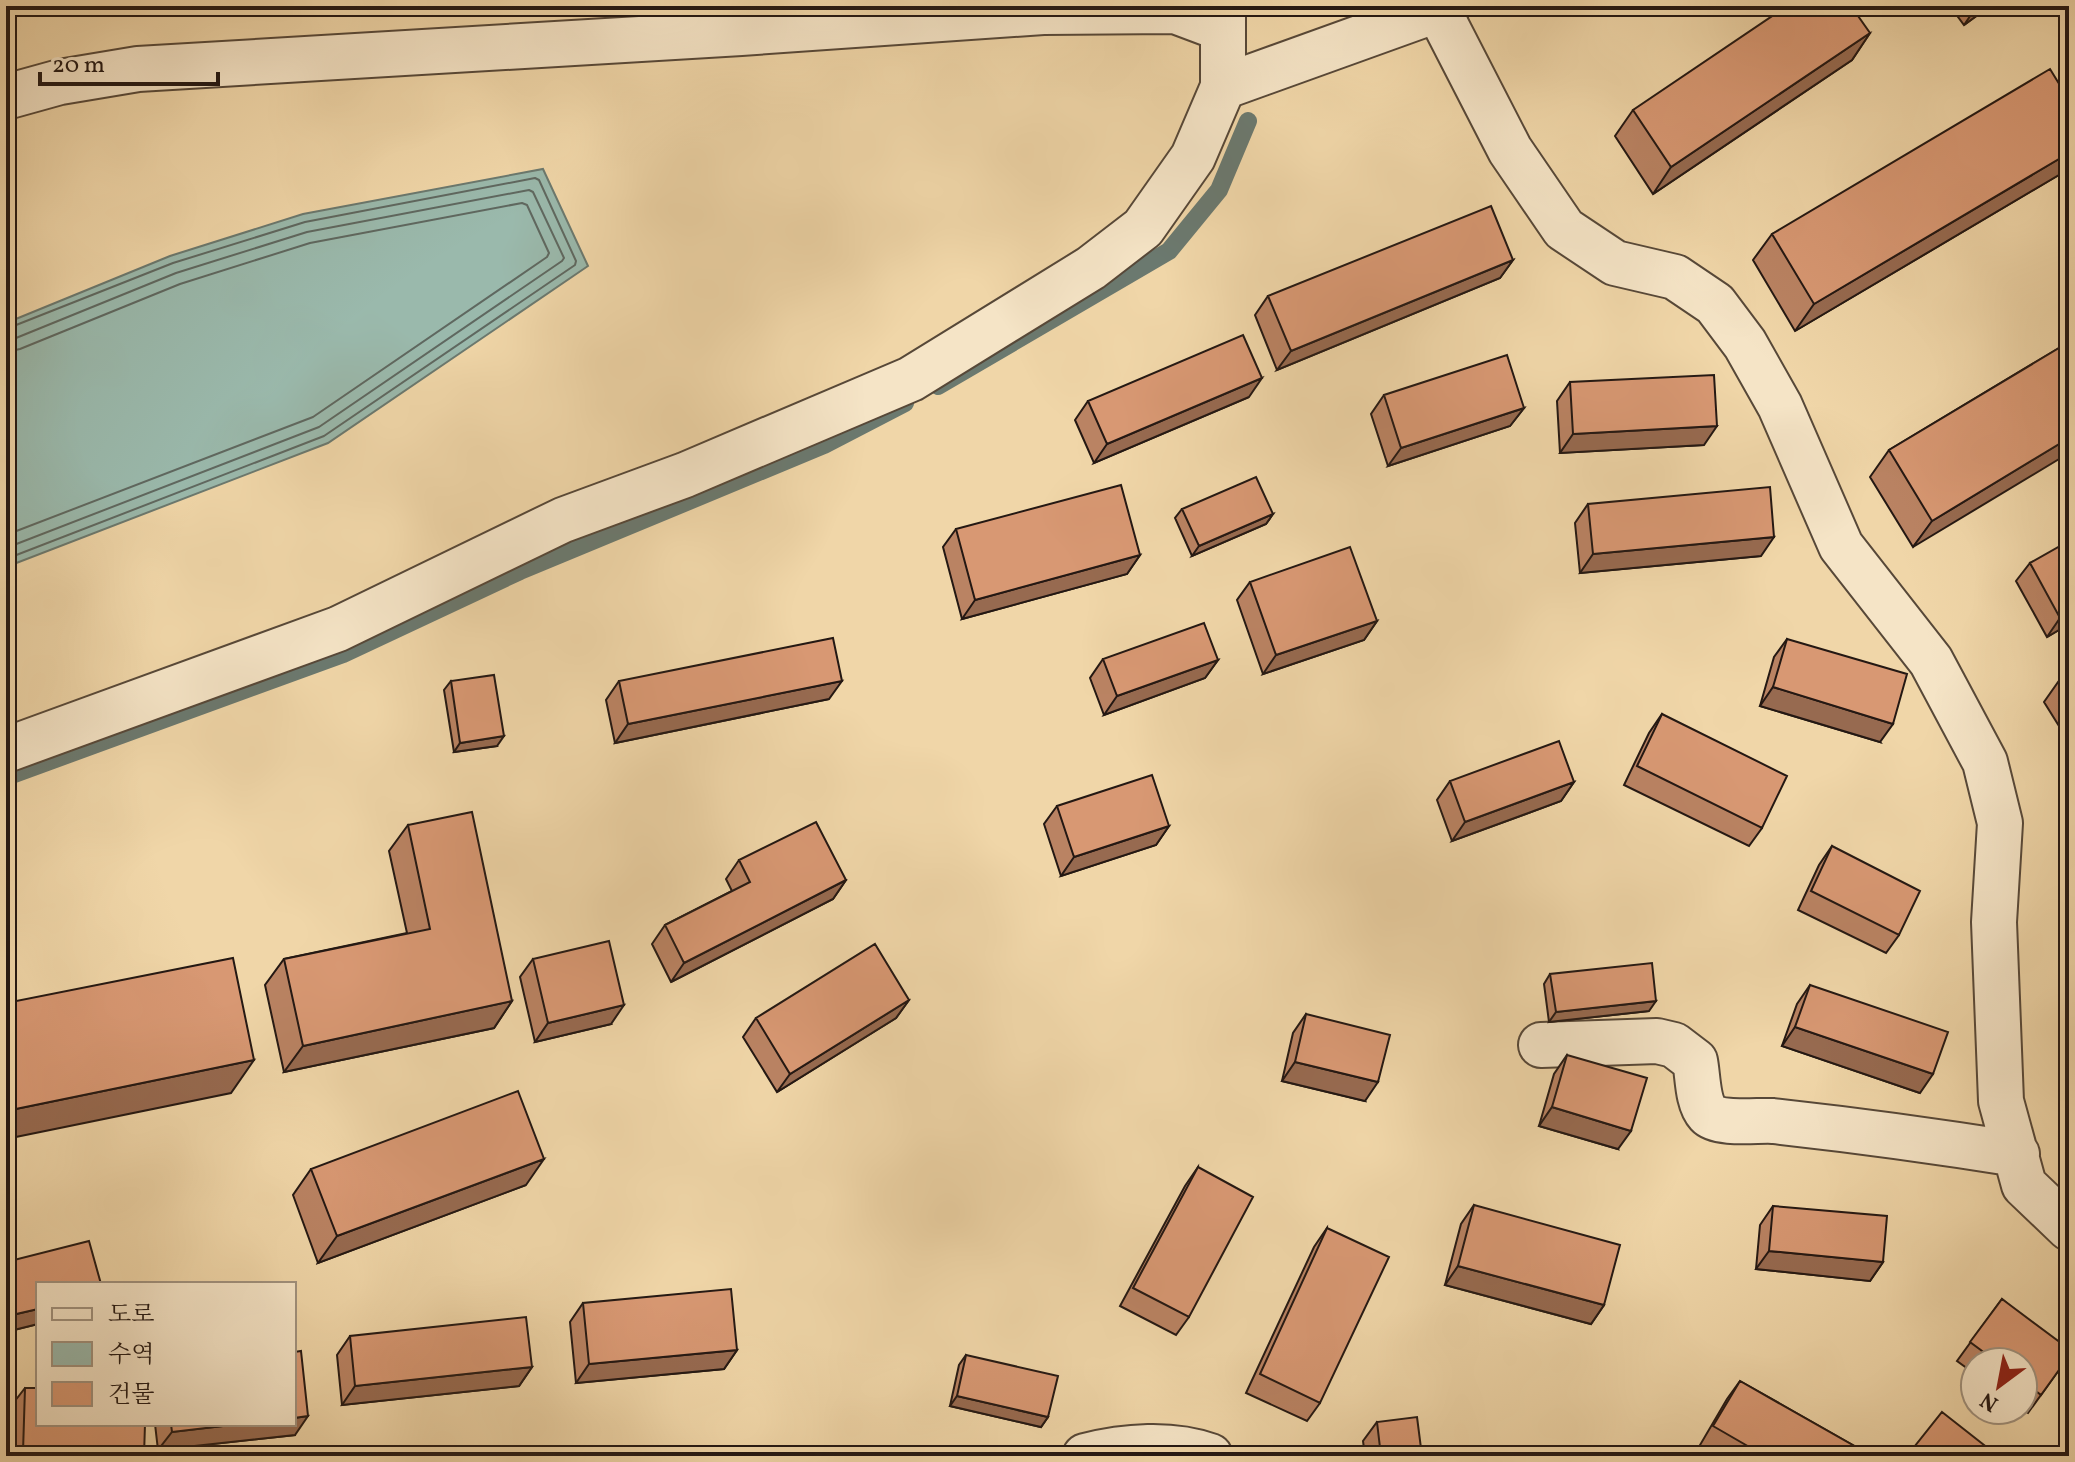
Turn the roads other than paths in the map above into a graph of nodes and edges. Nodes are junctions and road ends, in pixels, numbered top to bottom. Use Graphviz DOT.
graph roads {
  1 [pos="1443,8"];
  2 [pos="1223,18"];
  3 [pos="1223,87"];
  4 [pos="6,97"];
  5 [pos="6,750"];
  6 [pos="1541,1045"];
  7 [pos="2017,1154"];
  8 [pos="2069,1228"];
  9 [pos="1085,1456"];
  10 [pos="1210,1456"];
  1 -- 3 [label="street"];
  1 -- 7 [label="street"];
  2 -- 3 [label="street"];
  2 -- 4 [label="street"];
  3 -- 5 [label="street"];
  6 -- 7 [label="street"];
  7 -- 8 [label="street"];
  9 -- 10 [label="street"];
}
